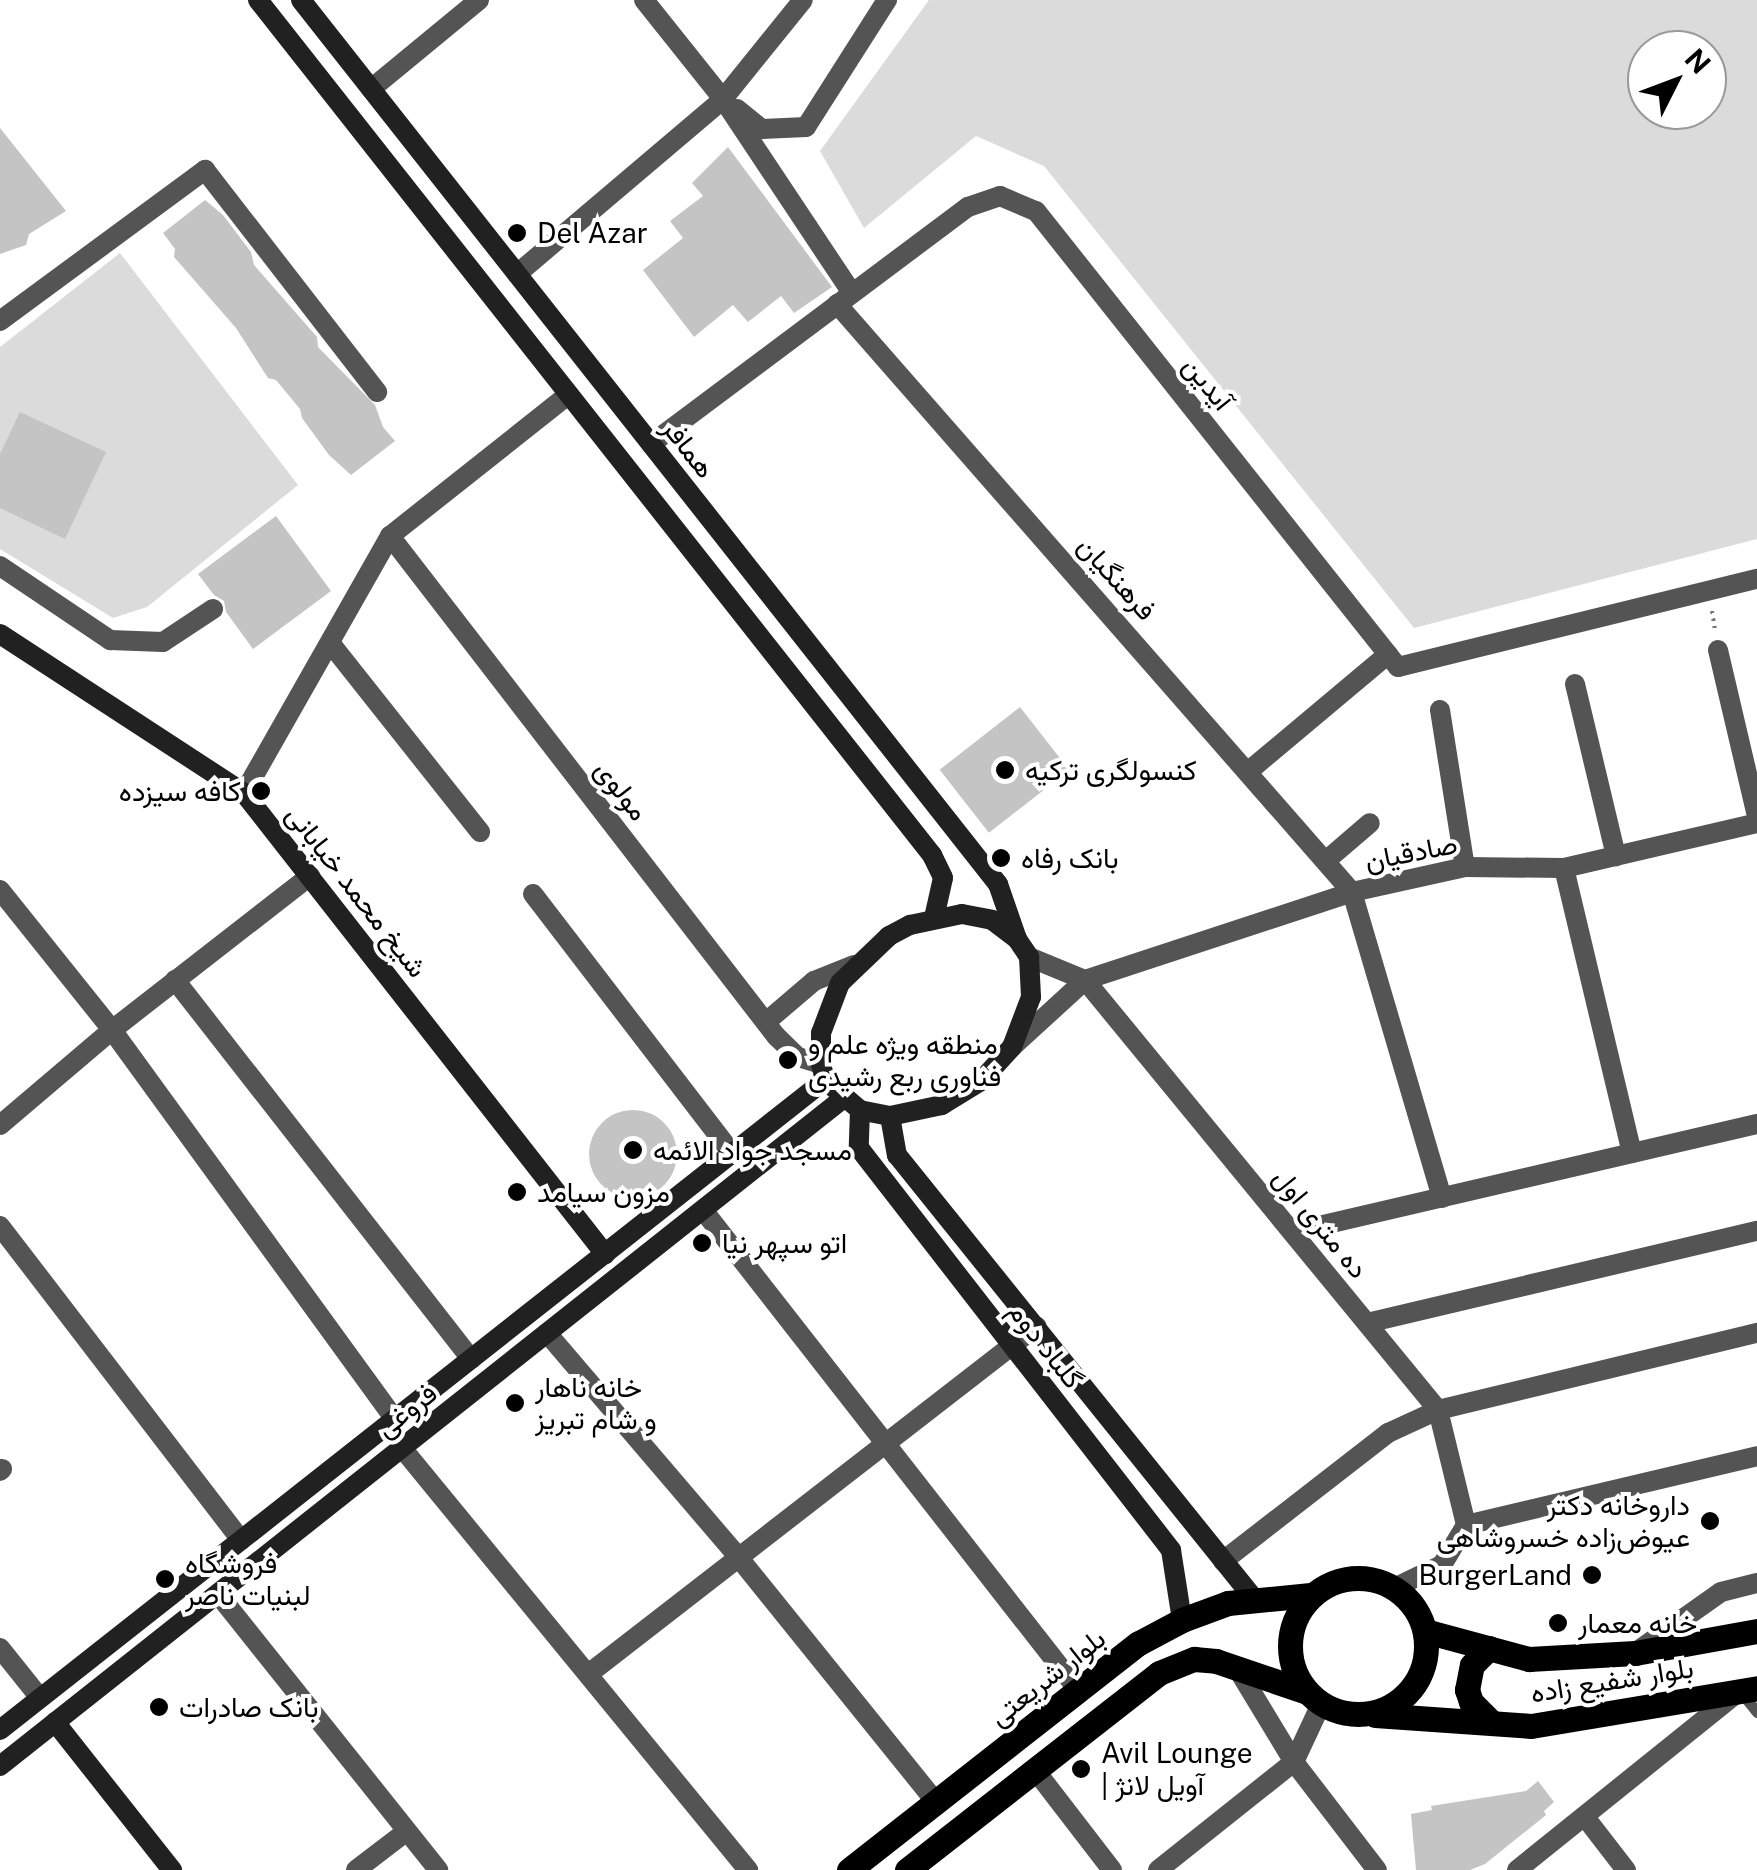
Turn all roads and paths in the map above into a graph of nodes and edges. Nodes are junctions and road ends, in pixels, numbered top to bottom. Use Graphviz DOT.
graph roads {
  1 [pos="258,0"];
  2 [pos="301,0"];
  3 [pos="479,0"];
  4 [pos="644,0"];
  5 [pos="803,0"];
  6 [pos="887,0"];
  7 [pos="371,89"];
  8 [pos="723,99"];
  9 [pos="344,110"];
  10 [pos="517,274"];
  11 [pos="845,299"];
  12 [pos="0,321"];
  13 [pos="377,392"];
  14 [pos="568,394"];
  15 [pos="651,444"];
  16 [pos="390,536"];
  17 [pos="0,566"];
  18 [pos="1757,579"];
  19 [pos="1709,591"];
  20 [pos="213,609"];
  21 [pos="0,634"];
  22 [pos="331,644"];
  23 [pos="1718,650"];
  24 [pos="1388,654"];
  25 [pos="1575,684"];
  26 [pos="860,710"];
  27 [pos="1440,710"];
  28 [pos="834,730"];
  29 [pos="1250,770"];
  30 [pos="244,794"];
  31 [pos="1757,819"];
  32 [pos="1370,822"];
  33 [pos="480,832"];
  34 [pos="1616,856"];
  35 [pos="1328,859"];
  36 [pos="1464,866"];
  37 [pos="1564,868"];
  38 [pos="310,876"];
  39 [pos="0,890"];
  40 [pos="1352,892"];
  41 [pos="533,894"];
  42 [pos="934,918"];
  43 [pos="1017,938"];
  44 [pos="1029,957"];
  45 [pos="854,965"];
  46 [pos="175,980"];
  47 [pos="1086,980"];
  48 [pos="766,1022"];
  49 [pos="112,1030"];
  50 [pos="1012,1046"];
  51 [pos="823,1072"];
  52 [pos="853,1104"];
  53 [pos="890,1116"];
  54 [pos="0,1124"];
  55 [pos="1757,1124"];
  56 [pos="732,1153"];
  57 [pos="1632,1153"];
  58 [pos="1442,1198"];
  59 [pos="703,1210"];
  60 [pos="0,1226"];
  61 [pos="1757,1230"];
  62 [pos="1292,1232"];
  63 [pos="605,1254"];
  64 [pos="1366,1323"];
  65 [pos="1037,1326"];
  66 [pos="1757,1333"];
  67 [pos="547,1334"];
  68 [pos="1011,1346"];
  69 [pos="472,1358"];
  70 [pos="1438,1410"];
  71 [pos="395,1419"];
  72 [pos="886,1443"];
  73 [pos="402,1448"];
  74 [pos="1140,1455"];
  75 [pos="1757,1456"];
  76 [pos="1114,1476"];
  77 [pos="1466,1525"];
  78 [pos="241,1540"];
  79 [pos="739,1558"];
  80 [pos="1224,1561"];
  81 [pos="1757,1583"];
  82 [pos="1394,1588"];
  83 [pos="218,1594"];
  84 [pos="1311,1595"];
  85 [pos="1255,1600"];
  86 [pos="1182,1620"];
  87 [pos="1425,1631"];
  88 [pos="1757,1631"];
  89 [pos="0,1648"];
  90 [pos="1489,1648"];
  91 [pos="1635,1653"];
  92 [pos="1237,1668"];
  93 [pos="590,1672"];
  94 [pos="1749,1689"];
  95 [pos="1078,1690"];
  96 [pos="40,1698"];
  97 [pos="1314,1698"];
  98 [pos="1757,1712"];
  99 [pos="1355,1714"];
  100 [pos="1488,1720"];
  101 [pos="55,1722"];
  102 [pos="0,1730"];
  103 [pos="1294,1762"];
  104 [pos="0,1766"];
  105 [pos="1035,1770"];
  106 [pos="936,1802"];
  107 [pos="1585,1817"];
  108 [pos="407,1830"];
  109 [pos="172,1870"];
  110 [pos="356,1870"];
  111 [pos="438,1870"];
  112 [pos="748,1870"];
  113 [pos="849,1870"];
  114 [pos="907,1870"];
  115 [pos="1112,1870"];
  116 [pos="1158,1870"];
  117 [pos="1377,1870"];
  118 [pos="1517,1870"];
  119 [pos="1626,1870"];
  1 -- 9 [label="main road"];
  2 -- 7 [label="main road, همافر"];
  3 -- 7 [label="street"];
  4 -- 8 [label="street"];
  5 -- 8 [label="street"];
  6 -- 8 [label="street"];
  7 -- 9 [label="main road"];
  7 -- 10 [label="main road, همافر"];
  8 -- 10 [label="street"];
  8 -- 11 [label="street, فرهنگیان"];
  9 -- 14 [label="main road"];
  10 -- 15 [label="main road, همافر"];
  11 -- 15 [label="street, آیدین"];
  11 -- 24 [label="street, آیدین"];
  11 -- 29 [label="street, فرهنگیان"];
  12 -- 13 [label="street"];
  14 -- 16 [label="street"];
  14 -- 28 [label="main road"];
  15 -- 26 [label="main road, همافر"];
  16 -- 22 [label="street"];
  16 -- 48 [label="street, مولوی"];
  17 -- 20 [label="street"];
  18 -- 19 [label="street"];
  19 -- 23 [label="path"];
  19 -- 24 [label="street"];
  21 -- 30 [label="main road, شیخ محمد خیابانی"];
  22 -- 30 [label="street"];
  22 -- 33 [label="street"];
  23 -- 31 [label="street"];
  24 -- 29 [label="street"];
  25 -- 34 [label="street"];
  26 -- 28 [label="main road"];
  26 -- 43 [label="main road, همافر"];
  27 -- 36 [label="street"];
  28 -- 42 [label="main road"];
  29 -- 35 [label="street, فرهنگیان"];
  30 -- 38 [label="main road, شیخ محمد خیابانی"];
  31 -- 34 [label="street, صادقیان"];
  32 -- 35 [label="street"];
  34 -- 37 [label="street, صادقیان"];
  35 -- 40 [label="street, فرهنگیان"];
  36 -- 37 [label="street, صادقیان"];
  36 -- 40 [label="street, صادقیان"];
  37 -- 57 [label="street"];
  38 -- 46 [label="street"];
  38 -- 63 [label="main road, شیخ محمد خیابانی"];
  39 -- 49 [label="street"];
  40 -- 47 [label="street, صادقیان"];
  40 -- 58 [label="street, فرهنگیان"];
  41 -- 56 [label="street"];
  42 -- 43 [label="main road"];
  42 -- 45 [label="main road"];
  43 -- 44 [label="main road"];
  44 -- 47 [label="street"];
  44 -- 50 [label="main road"];
  45 -- 48 [label="street"];
  45 -- 51 [label="main road"];
  46 -- 49 [label="street"];
  46 -- 69 [label="street"];
  47 -- 50 [label="street"];
  47 -- 62 [label="street, ده متری اول"];
  48 -- 51 [label="street, مولوی"];
  49 -- 54 [label="street"];
  49 -- 71 [label="street"];
  50 -- 53 [label="main road"];
  51 -- 52 [label="main road"];
  51 -- 56 [label="main road, فروغى"];
  52 -- 53 [label="main road"];
  52 -- 59 [label="main road, فروغى"];
  52 -- 68 [label="main road, گلباد دوم"];
  53 -- 65 [label="main road, گلباد دوم"];
  55 -- 57 [label="street"];
  56 -- 63 [label="main road, فروغى"];
  57 -- 58 [label="street"];
  58 -- 62 [label="street"];
  59 -- 67 [label="main road, فروغى"];
  59 -- 72 [label="street"];
  60 -- 78 [label="street"];
  61 -- 64 [label="street"];
  62 -- 64 [label="street, ده متری اول"];
  63 -- 69 [label="main road, فروغى"];
  64 -- 70 [label="street, ده متری اول"];
  65 -- 68 [label="street"];
  65 -- 74 [label="main road, گلباد دوم"];
  66 -- 70 [label="street"];
  67 -- 73 [label="main road, فروغى"];
  67 -- 79 [label="street"];
  68 -- 72 [label="street"];
  68 -- 76 [label="main road, گلباد دوم"];
  69 -- 71 [label="main road, فروغى"];
  70 -- 77 [label="street, ده متری اول"];
  70 -- 80 [label="street"];
  71 -- 78 [label="main road, فروغى"];
  72 -- 79 [label="street"];
  72 -- 95 [label="street"];
  73 -- 83 [label="main road, فروغى"];
  73 -- 93 [label="street"];
  74 -- 76 [label="main road"];
  74 -- 80 [label="main road, گلباد دوم"];
  75 -- 77 [label="street"];
  76 -- 86 [label="main road, گلباد دوم"];
  77 -- 82 [label="street"];
  78 -- 96 [label="main road, فروغى"];
  79 -- 93 [label="street"];
  79 -- 106 [label="street"];
  80 -- 85 [label="main road, گلباد دوم"];
  81 -- 91 [label="street"];
  82 -- 84 [label="main road"];
  82 -- 87 [label="main road"];
  83 -- 101 [label="main road, فروغى"];
  83 -- 108 [label="street"];
  84 -- 85 [label="main road, بلوار شریعتى"];
  84 -- 97 [label="main road"];
  85 -- 86 [label="main road, بلوار شریعتى"];
  86 -- 95 [label="main road, بلوار شریعتى"];
  87 -- 90 [label="main road, بلوار شفیع زاده"];
  87 -- 99 [label="main road"];
  88 -- 91 [label="main road, بلوار شفیع زاده"];
  89 -- 96 [label="street"];
  90 -- 91 [label="main road, بلوار شفیع زاده"];
  90 -- 100 [label="main road"];
  92 -- 97 [label="main road"];
  92 -- 103 [label="street"];
  92 -- 105 [label="main road"];
  93 -- 112 [label="street"];
  94 -- 98 [label="lane"];
  94 -- 100 [label="main road, بلوار شفیع زاده"];
  94 -- 107 [label="street"];
  95 -- 106 [label="main road, بلوار شریعتى"];
  96 -- 102 [label="main road, فروغى"];
  97 -- 99 [label="main road"];
  97 -- 103 [label="street"];
  99 -- 100 [label="main road, بلوار شفیع زاده"];
  101 -- 104 [label="main road, فروغى"];
  101 -- 109 [label="main road"];
  103 -- 116 [label="street"];
  103 -- 117 [label="street"];
  105 -- 114 [label="main road"];
  105 -- 115 [label="street"];
  106 -- 113 [label="main road, بلوار شریعتى"];
  107 -- 118 [label="street"];
  107 -- 119 [label="street"];
  108 -- 110 [label="street"];
  108 -- 111 [label="street"];
}
